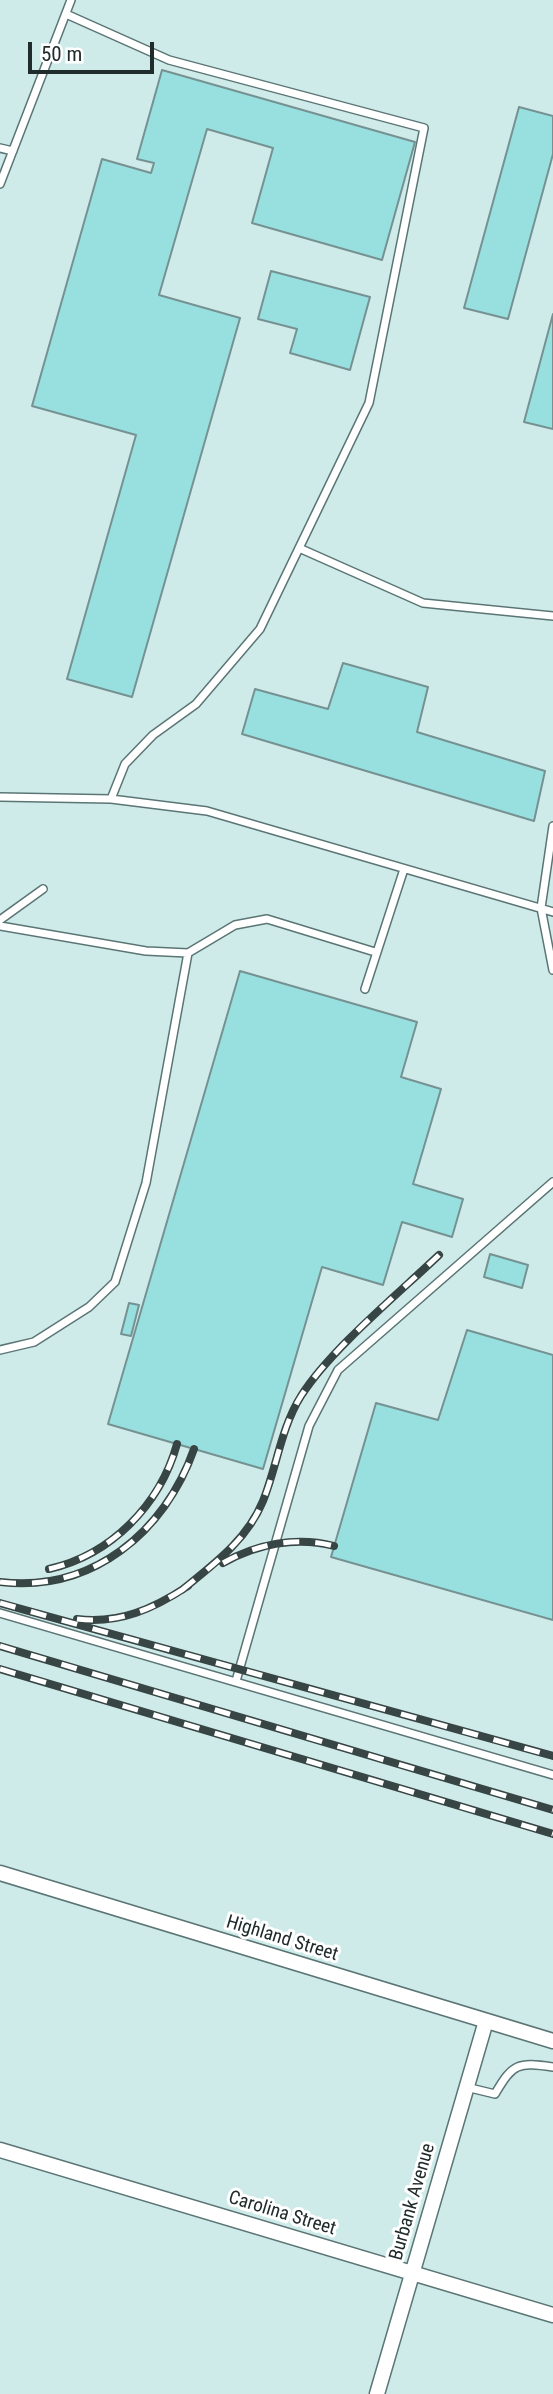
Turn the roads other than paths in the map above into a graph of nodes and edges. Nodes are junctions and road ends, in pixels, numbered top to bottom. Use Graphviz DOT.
graph roads {
  1 [pos="71,0"];
  2 [pos="66,14"];
  3 [pos="0,148"];
  4 [pos="13,151"];
  5 [pos="0,184"];
  6 [pos="299,548"];
  7 [pos="553,616"];
  8 [pos="0,797"];
  9 [pos="111,799"];
  10 [pos="553,826"];
  11 [pos="404,869"];
  12 [pos="43,889"];
  13 [pos="541,908"];
  14 [pos="553,912"];
  15 [pos="0,920"];
  16 [pos="0,926"];
  17 [pos="188,953"];
  18 [pos="375,953"];
  19 [pos="553,970"];
  20 [pos="365,989"];
  21 [pos="553,1182"];
  22 [pos="0,1350"];
  23 [pos="0,1613"];
  24 [pos="236,1681"];
  25 [pos="553,1776"];
  26 [pos="0,1873"];
  27 [pos="486,2021"];
  28 [pos="553,2041"];
  29 [pos="553,2067"];
  30 [pos="466,2087"];
  31 [pos="0,2150"];
  32 [pos="412,2273"];
  33 [pos="553,2315"];
  34 [pos="377,2394"];
  1 -- 2 [label="lane"];
  2 -- 4 [label="lane"];
  2 -- 6 [label="lane"];
  3 -- 4 [label="lane"];
  4 -- 5 [label="lane"];
  6 -- 7 [label="lane"];
  6 -- 9 [label="lane"];
  8 -- 9 [label="lane"];
  9 -- 11 [label="lane"];
  10 -- 13 [label="lane"];
  11 -- 13 [label="lane"];
  11 -- 18 [label="lane"];
  12 -- 15 [label="lane"];
  13 -- 14 [label="lane"];
  13 -- 19 [label="lane"];
  16 -- 17 [label="lane"];
  17 -- 18 [label="lane"];
  17 -- 22 [label="lane"];
  18 -- 20 [label="lane"];
  21 -- 24 [label="lane"];
  23 -- 24 [label="lane"];
  24 -- 25 [label="lane"];
  26 -- 27 [label="street, Highland Street"];
  27 -- 28 [label="street, Highland Street"];
  27 -- 30 [label="street, Burbank Avenue"];
  29 -- 30 [label="lane"];
  30 -- 32 [label="street, Burbank Avenue"];
  31 -- 32 [label="street, Carolina Street"];
  32 -- 33 [label="street, Carolina Street"];
  32 -- 34 [label="street, Burbank Avenue"];
}
